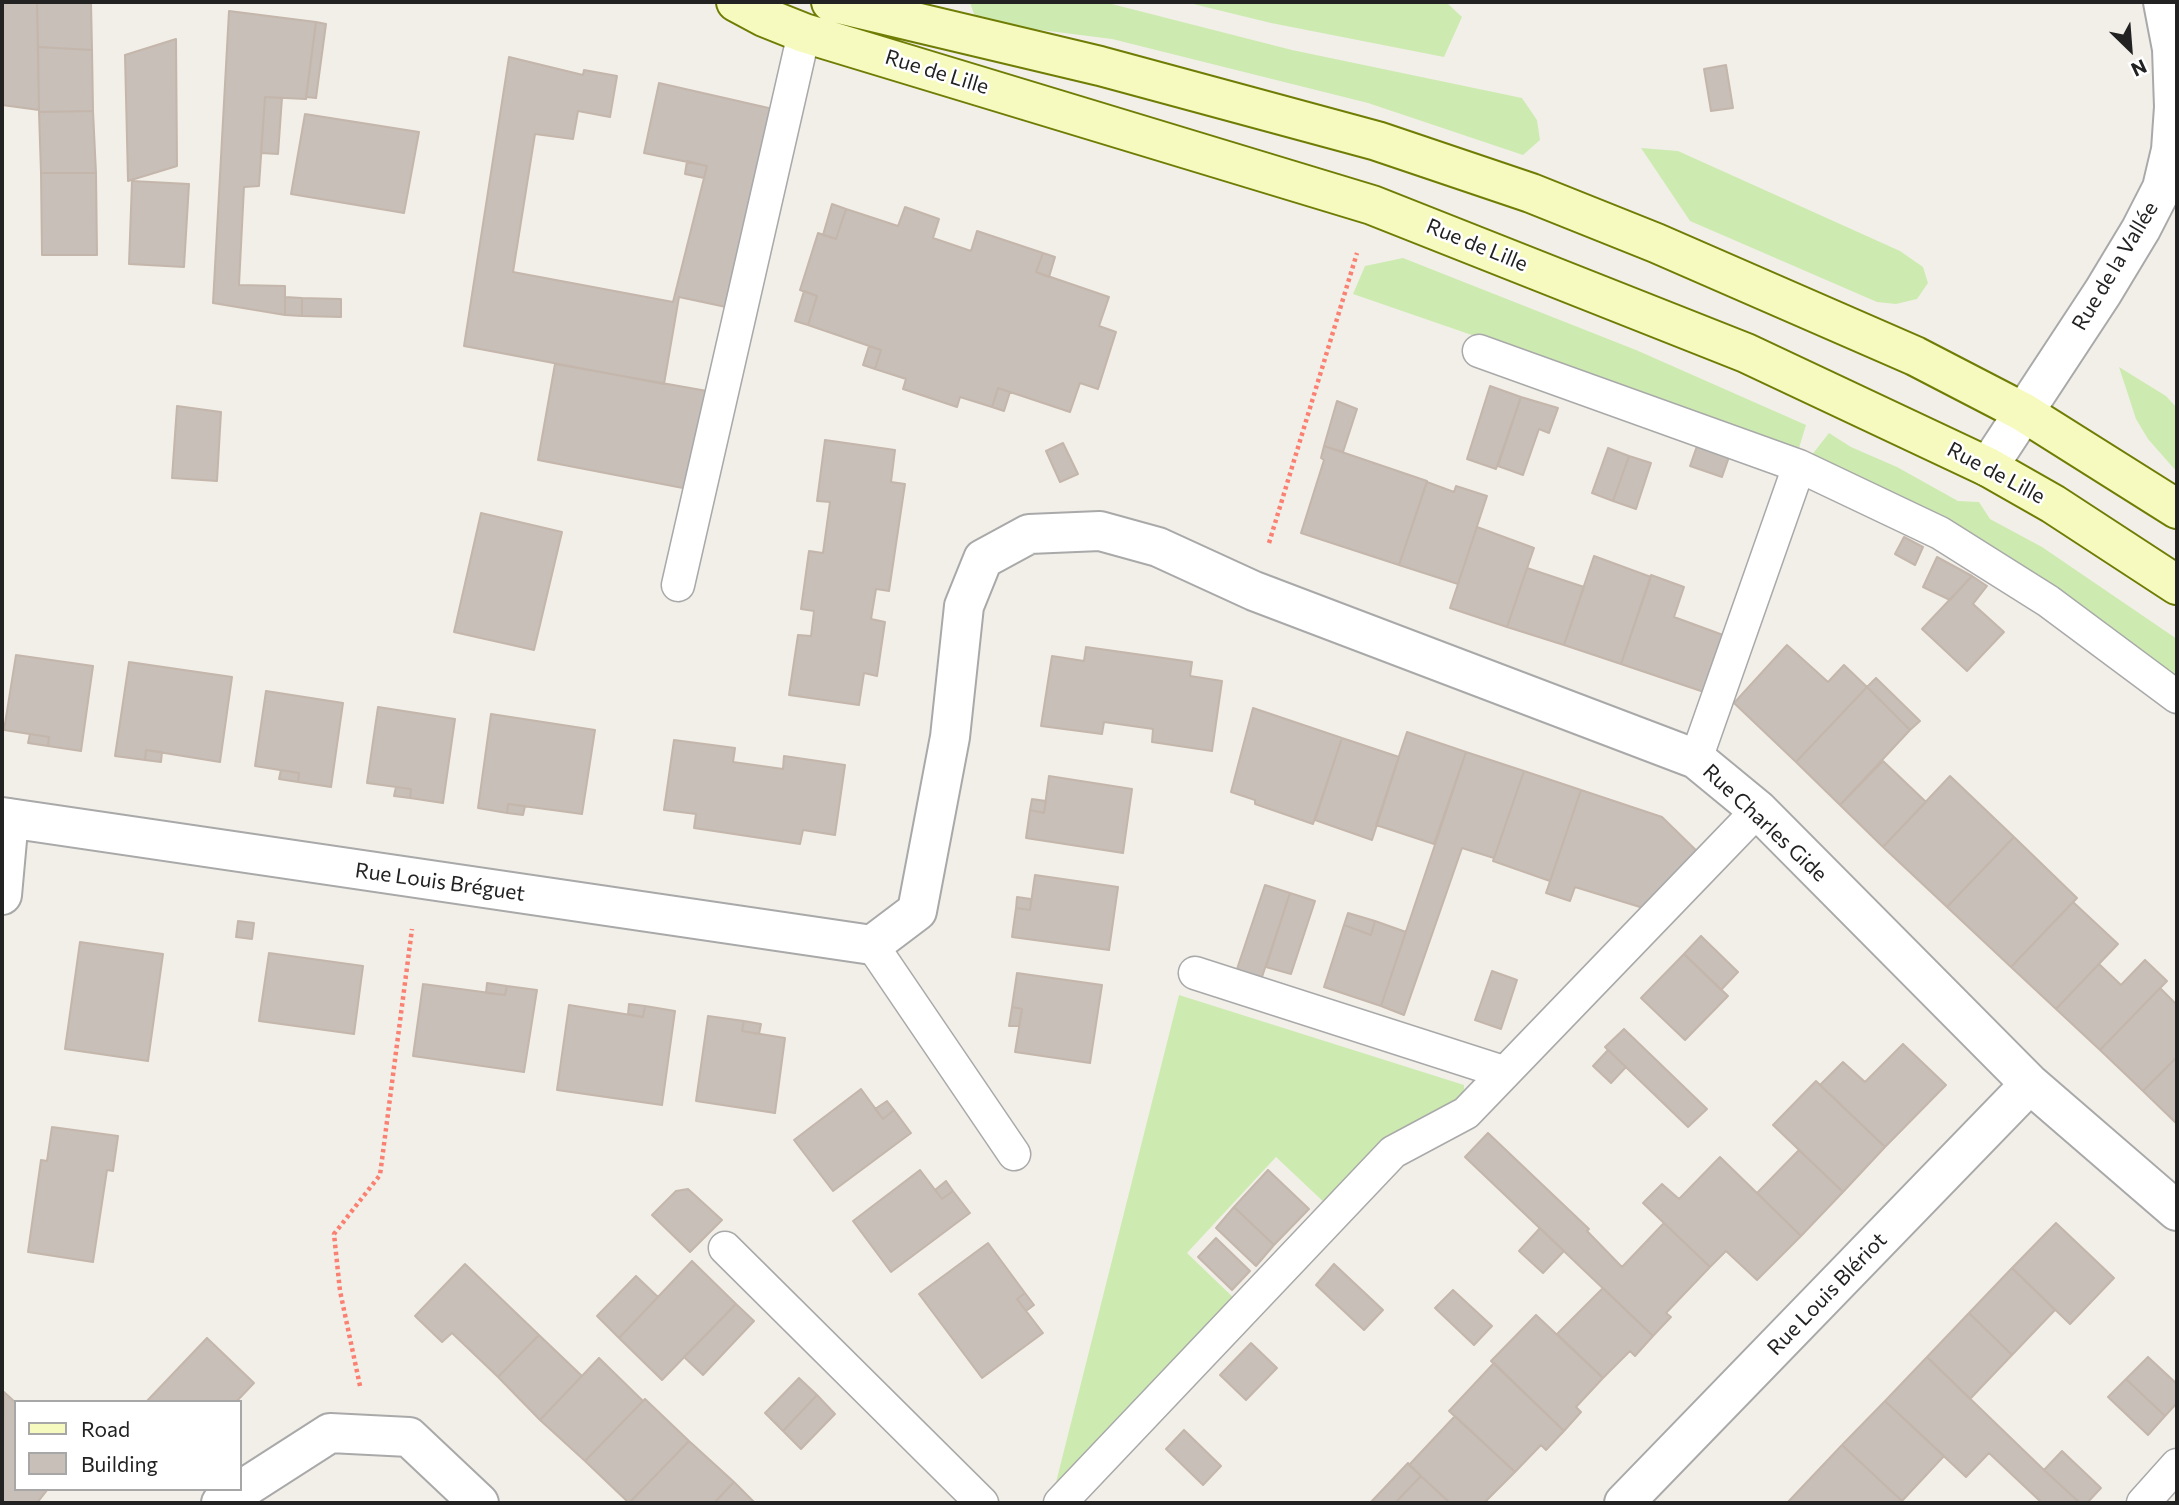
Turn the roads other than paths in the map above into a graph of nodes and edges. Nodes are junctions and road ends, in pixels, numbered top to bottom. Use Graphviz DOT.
graph roads {
  1 [pos="736,2"];
  2 [pos="831,2"];
  3 [pos="2163,2"];
  4 [pos="908,10"];
  5 [pos="804,33"];
  6 [pos="2174,151"];
  7 [pos="1479,351"];
  8 [pos="2023,412"];
  9 [pos="1799,466"];
  10 [pos="1988,467"];
  11 [pos="2177,509"];
  12 [pos="678,585"];
  13 [pos="2177,585"];
  14 [pos="2177,698"];
  15 [pos="1696,759"];
  16 [pos="1758,810"];
  17 [pos="5,818"];
  18 [pos="2,895"];
  19 [pos="872,945"];
  20 [pos="1195,973"];
  21 [pos="1503,1072"];
  22 [pos="2029,1084"];
  23 [pos="1014,1154"];
  24 [pos="2177,1211"];
  25 [pos="725,1248"];
  26 [pos="2177,1465"];
  27 [pos="242,1490"];
  28 [pos="240,1491"];
  29 [pos="221,1503"];
  30 [pos="479,1503"];
  31 [pos="982,1503"];
  32 [pos="1060,1503"];
  33 [pos="1624,1503"];
  34 [pos="2143,1503"];
  1 -- 5 [label="main road, Rue de Lille"];
  2 -- 4 [label="main road, Rue de Lille"];
  3 -- 6 [label="street, Rue de la Vallée"];
  4 -- 8 [label="main road, Rue de Lille"];
  5 -- 10 [label="main road, Rue de Lille"];
  5 -- 12 [label="lane"];
  6 -- 8 [label="street, Rue de la Vallée"];
  7 -- 9 [label="lane"];
  8 -- 10 [label="street, Rue de la Vallée"];
  8 -- 11 [label="main road, Rue de Lille"];
  9 -- 14 [label="lane"];
  9 -- 15 [label="lane"];
  10 -- 13 [label="main road, Rue de Lille"];
  15 -- 16 [label="street, Rue Charles Gide"];
  15 -- 19 [label="street, Rue Charles Gide"];
  16 -- 21 [label="lane"];
  16 -- 22 [label="street, Rue Charles Gide"];
  17 -- 18 [label="street, Rue Louis Bréguet"];
  17 -- 19 [label="street, Rue Louis Bréguet"];
  19 -- 23 [label="lane"];
  20 -- 21 [label="lane"];
  21 -- 32 [label="lane"];
  22 -- 24 [label="street, Rue Charles Gide"];
  22 -- 33 [label="street, Rue Louis Blériot"];
  25 -- 31 [label="lane"];
  26 -- 34 [label="lane"];
  27 -- 30 [label="street"];
  28 -- 29 [label="street"];
}
